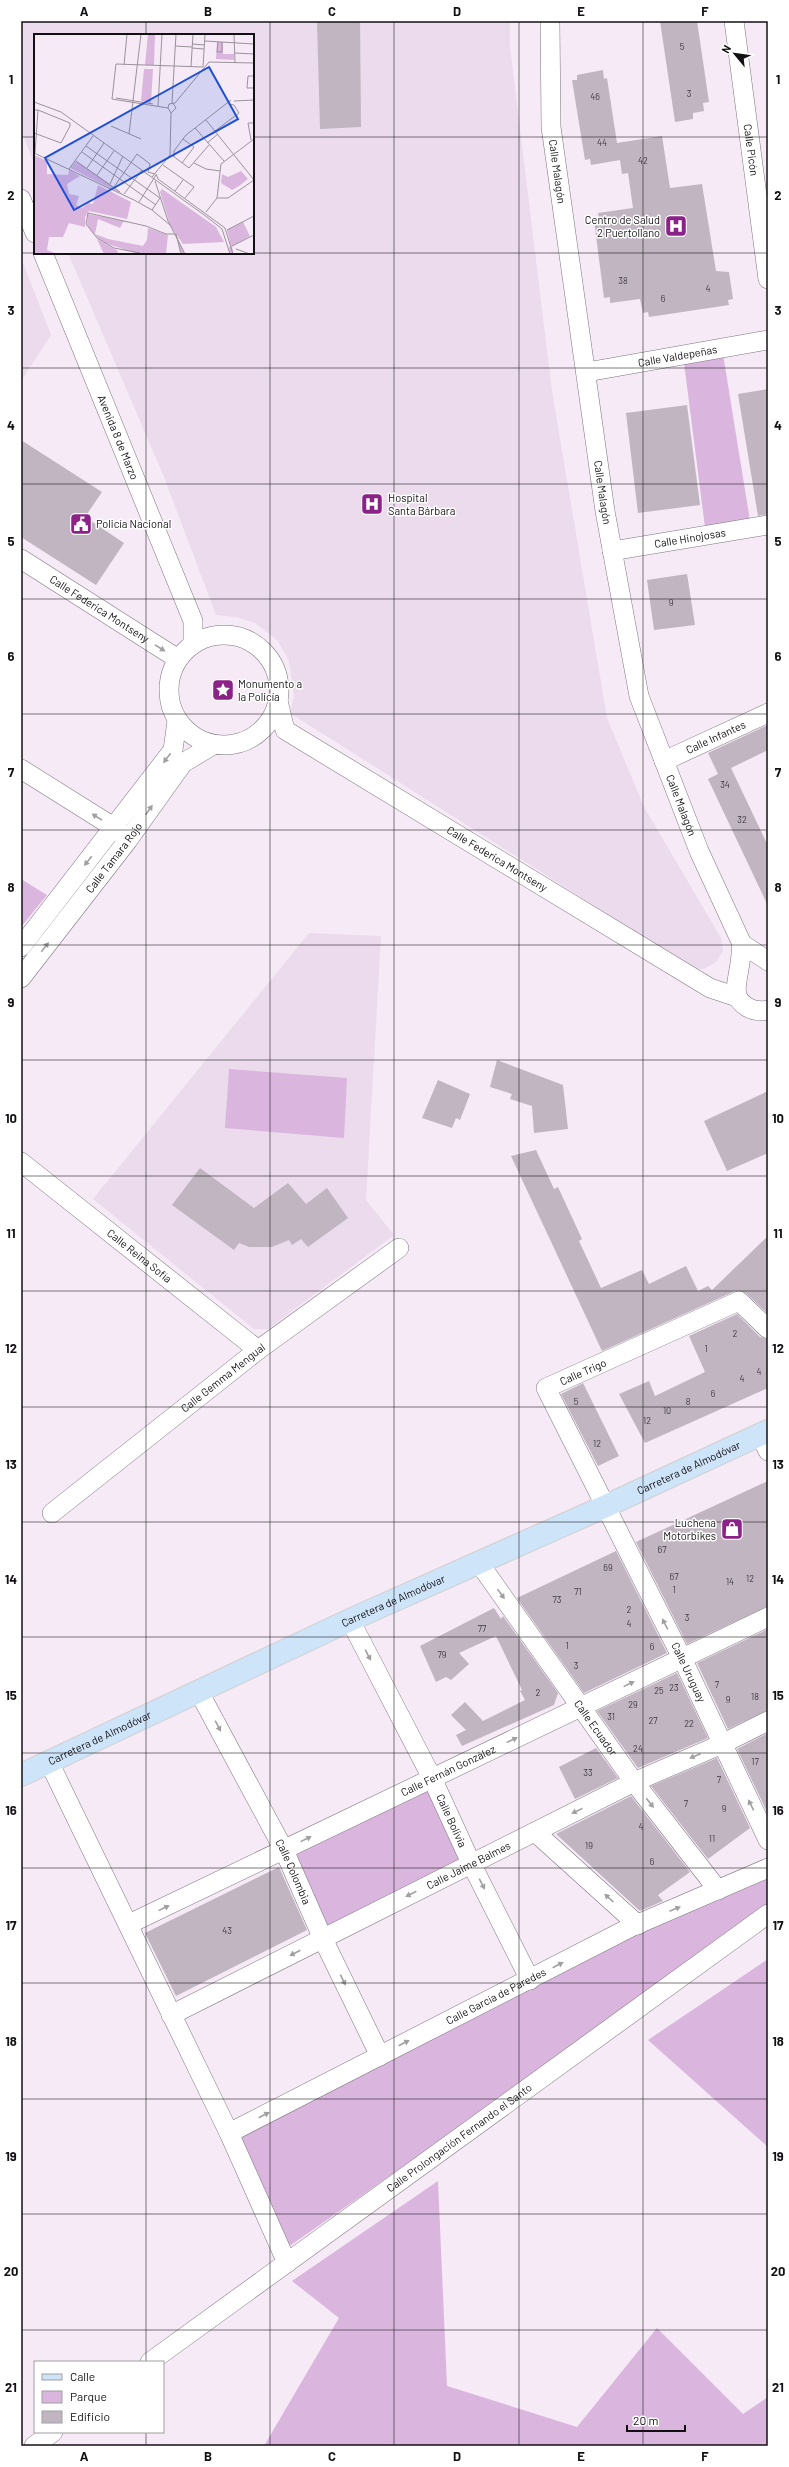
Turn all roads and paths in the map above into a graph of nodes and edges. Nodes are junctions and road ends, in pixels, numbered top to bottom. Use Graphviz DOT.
graph roads {
  1 [pos="550,21"];
  2 [pos="734,21"];
  3 [pos="21,199"];
  4 [pos="34,231"];
  5 [pos="43,254"];
  6 [pos="768,279"];
  7 [pos="768,340"];
  8 [pos="587,372"];
  9 [pos="768,525"];
  10 [pos="612,551"];
  11 [pos="21,559"];
  12 [pos="193,621"];
  13 [pos="213,636"];
  14 [pos="193,644"];
  15 [pos="178,659"];
  16 [pos="278,701"];
  17 [pos="768,713"];
  18 [pos="178,721"];
  19 [pos="285,730"];
  20 [pos="254,736"];
  21 [pos="213,745"];
  22 [pos="664,761"];
  23 [pos="21,769"];
  24 [pos="121,834"];
  25 [pos="742,944"];
  26 [pos="21,947"];
  27 [pos="766,960"];
  28 [pos="21,978"];
  29 [pos="737,982"];
  30 [pos="766,1014"];
  31 [pos="21,1162"];
  32 [pos="399,1248"];
  33 [pos="768,1329"];
  34 [pos="258,1350"];
  35 [pos="765,1439"];
  36 [pos="606,1506"];
  37 [pos="52,1513"];
  38 [pos="479,1563"];
  39 [pos="768,1617"];
  40 [pos="350,1620"];
  41 [pos="682,1658"];
  42 [pos="199,1692"];
  43 [pos="582,1706"];
  44 [pos="768,1721"];
  45 [pos="722,1744"];
  46 [pos="49,1762"];
  47 [pos="21,1775"];
  48 [pos="432,1778"];
  49 [pos="634,1782"];
  50 [pos="535,1832"];
  51 [pos="768,1840"];
  52 [pos="284,1850"];
  53 [pos="471,1863"];
  54 [pos="768,1868"];
  55 [pos="718,1890"];
  56 [pos="768,1914"];
  57 [pos="129,1924"];
  58 [pos="638,1924"];
  59 [pos="323,1939"];
  60 [pos="530,1980"];
  61 [pos="172,2014"];
  62 [pos="380,2056"];
  63 [pos="229,2133"];
  64 [pos="286,2263"];
  65 [pos="151,2361"];
  66 [pos="52,2433"];
  67 [pos="34,2446"];
  1 -- 8 [label="street, Calle Malagón"];
  2 -- 6 [label="street, Calle Picón"];
  3 -- 4 [label="street"];
  5 -- 12 [label="street, Avenida 8 de Marzo"];
  7 -- 8 [label="street, Calle Valdepeñas"];
  8 -- 10 [label="street, Calle Malagón"];
  9 -- 10 [label="street, Calle Hinojosas"];
  10 -- 22 [label="street, Calle Malagón"];
  11 -- 15 [label="street, Calle Federica Montseny, one-way"];
  12 -- 13 [label="street"];
  12 -- 14 [label="street, Avenida 8 de Marzo"];
  13 -- 14 [label="street"];
  13 -- 16 [label="street"];
  14 -- 15 [label="street"];
  15 -- 18 [label="street"];
  16 -- 19 [label="street"];
  16 -- 20 [label="street"];
  17 -- 22 [label="street, Calle Infantes"];
  18 -- 21 [label="street"];
  18 -- 24 [label="street, Calle Tamara Rojo, one-way"];
  19 -- 20 [label="street"];
  19 -- 29 [label="street, Calle Federica Montseny"];
  20 -- 21 [label="street"];
  24 -- 21 [label="street, Calle Tamara Rojo, one-way"];
  22 -- 25 [label="street, Calle Malagón"];
  24 -- 23 [label="street, one-way"];
  24 -- 26 [label="street, Calle Tamara Rojo, one-way"];
  28 -- 24 [label="street, Calle Tamara Rojo, one-way"];
  25 -- 27 [label="street"];
  25 -- 29 [label="street"];
  27 -- 29 [label="street"];
  29 -- 30 [label="street"];
  31 -- 34 [label="street, Calle Reina Sofía"];
  32 -- 34 [label="street, Calle Gemma Mengual"];
  33 -- 36 [label="street, Calle Trigo"];
  34 -- 37 [label="street, Calle Gemma Mengual"];
  35 -- 36 [label="main road, Carretera de Almodóvar"];
  36 -- 38 [label="main road, Carretera de Almodóvar"];
  41 -- 36 [label="street, Calle Uruguay, one-way"];
  38 -- 40 [label="main road, Carretera de Almodóvar"];
  38 -- 43 [label="street, Calle Ecuador, one-way"];
  39 -- 41 [label="street, Calle Fernán González"];
  40 -- 42 [label="main road, Carretera de Almodóvar"];
  40 -- 48 [label="street, Calle Bolivia, one-way"];
  43 -- 41 [label="street, Calle Fernán González, one-way"];
  41 -- 45 [label="street, Calle Uruguay"];
  42 -- 46 [label="main road, Carretera de Almodóvar"];
  42 -- 52 [label="street, Calle Colombia, one-way"];
  48 -- 43 [label="street, Calle Fernán González, one-way"];
  43 -- 49 [label="street, Calle Ecuador"];
  44 -- 45 [label="street, Calle Jaime Balmes"];
  45 -- 49 [label="street, Calle Jaime Balmes, one-way"];
  51 -- 45 [label="street, Calle Uruguay, one-way"];
  46 -- 47 [label="main road, Carretera de Almodóvar"];
  46 -- 57 [label="street"];
  52 -- 48 [label="street, Calle Fernán González, one-way"];
  48 -- 53 [label="street, Calle Bolivia"];
  49 -- 50 [label="street, Calle Jaime Balmes, one-way"];
  49 -- 55 [label="street, Calle Ecuador, one-way"];
  50 -- 53 [label="street, Calle Jaime Balmes"];
  58 -- 50 [label="street, one-way"];
  57 -- 52 [label="street, Calle Fernán González, one-way"];
  52 -- 59 [label="street, Calle Colombia"];
  53 -- 59 [label="street, Calle Jaime Balmes, one-way"];
  53 -- 60 [label="street, Calle Bolivia, one-way"];
  54 -- 55 [label="street, Calle García de Paredes"];
  58 -- 55 [label="street, Calle García de Paredes, one-way"];
  56 -- 64 [label="street, Calle Prolongación Fernando el Santo"];
  57 -- 61 [label="street"];
  60 -- 58 [label="street, Calle García de Paredes, one-way"];
  59 -- 61 [label="street, Calle Jaime Balmes, one-way"];
  59 -- 62 [label="street, Calle Colombia, one-way"];
  62 -- 60 [label="street, Calle García de Paredes, one-way"];
  61 -- 63 [label="street"];
  63 -- 62 [label="street, Calle García de Paredes, one-way"];
  63 -- 64 [label="street"];
  64 -- 65 [label="street, Calle Prolongación Fernando el Santo"];
  66 -- 67 [label="street"];
}
